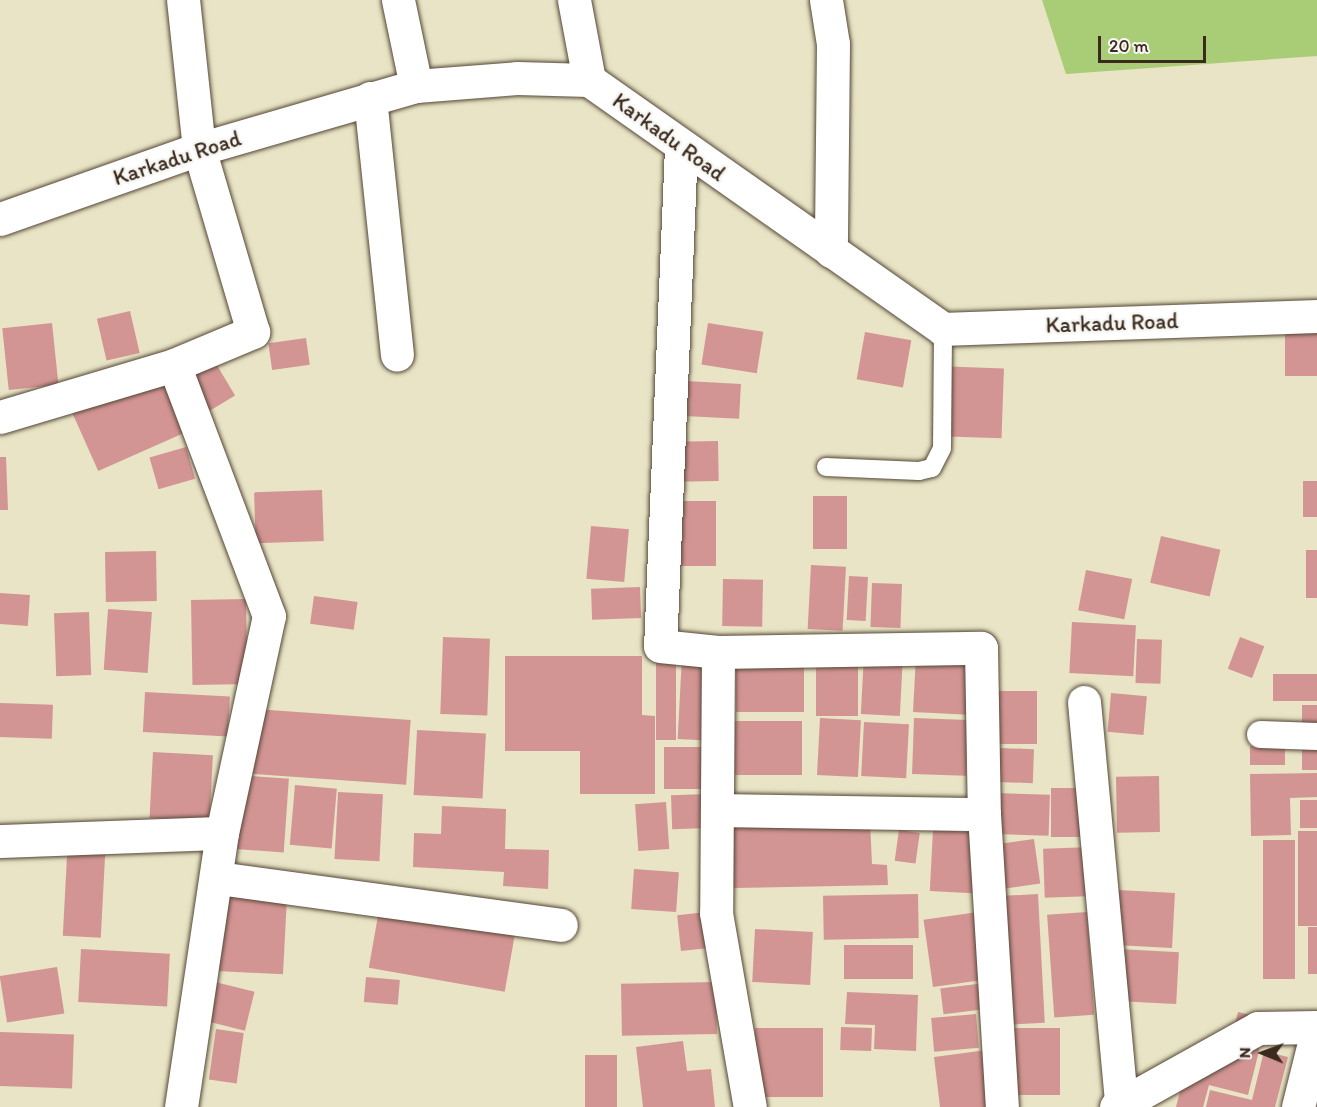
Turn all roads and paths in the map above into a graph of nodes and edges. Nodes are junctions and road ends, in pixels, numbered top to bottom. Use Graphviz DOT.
graph roads {
  1 [pos="183,0"];
  2 [pos="398,0"];
  3 [pos="574,0"];
  4 [pos="826,0"];
  5 [pos="589,80"];
  6 [pos="416,86"];
  7 [pos="370,98"];
  8 [pos="681,147"];
  9 [pos="199,149"];
  10 [pos="0,219"];
  11 [pos="831,251"];
  12 [pos="1317,316"];
  13 [pos="943,329"];
  14 [pos="398,355"];
  15 [pos="174,364"];
  16 [pos="0,417"];
  17 [pos="826,467"];
  18 [pos="718,652"];
  19 [pos="1084,702"];
  20 [pos="1260,734"];
  21 [pos="1317,736"];
  22 [pos="717,810"];
  23 [pos="984,814"];
  24 [pos="222,833"];
  25 [pos="0,841"];
  26 [pos="218,878"];
  27 [pos="561,925"];
  28 [pos="1317,1029"];
  29 [pos="1119,1105"];
  30 [pos="181,1107"];
  31 [pos="750,1107"];
  32 [pos="1002,1107"];
  33 [pos="1298,1107"];
  1 -- 9 [label="street"];
  2 -- 6 [label="street"];
  3 -- 5 [label="street"];
  4 -- 11 [label="street"];
  5 -- 6 [label="street, Karkadu Road"];
  5 -- 8 [label="street, Karkadu Road"];
  6 -- 7 [label="street, Karkadu Road"];
  7 -- 9 [label="street, Karkadu Road"];
  7 -- 14 [label="street"];
  8 -- 11 [label="street, Karkadu Road"];
  8 -- 18 [label="street"];
  9 -- 10 [label="street, Karkadu Road"];
  9 -- 15 [label="street"];
  11 -- 13 [label="street, Karkadu Road"];
  12 -- 13 [label="street, Karkadu Road"];
  13 -- 17 [label="lane"];
  15 -- 16 [label="street"];
  15 -- 24 [label="street"];
  18 -- 22 [label="street"];
  18 -- 23 [label="street"];
  19 -- 29 [label="street"];
  20 -- 21 [label="street"];
  22 -- 23 [label="street"];
  22 -- 31 [label="street"];
  23 -- 32 [label="street"];
  24 -- 25 [label="street"];
  24 -- 26 [label="street"];
  26 -- 27 [label="street"];
  26 -- 30 [label="street"];
  28 -- 29 [label="street"];
  28 -- 33 [label="street"];
}
